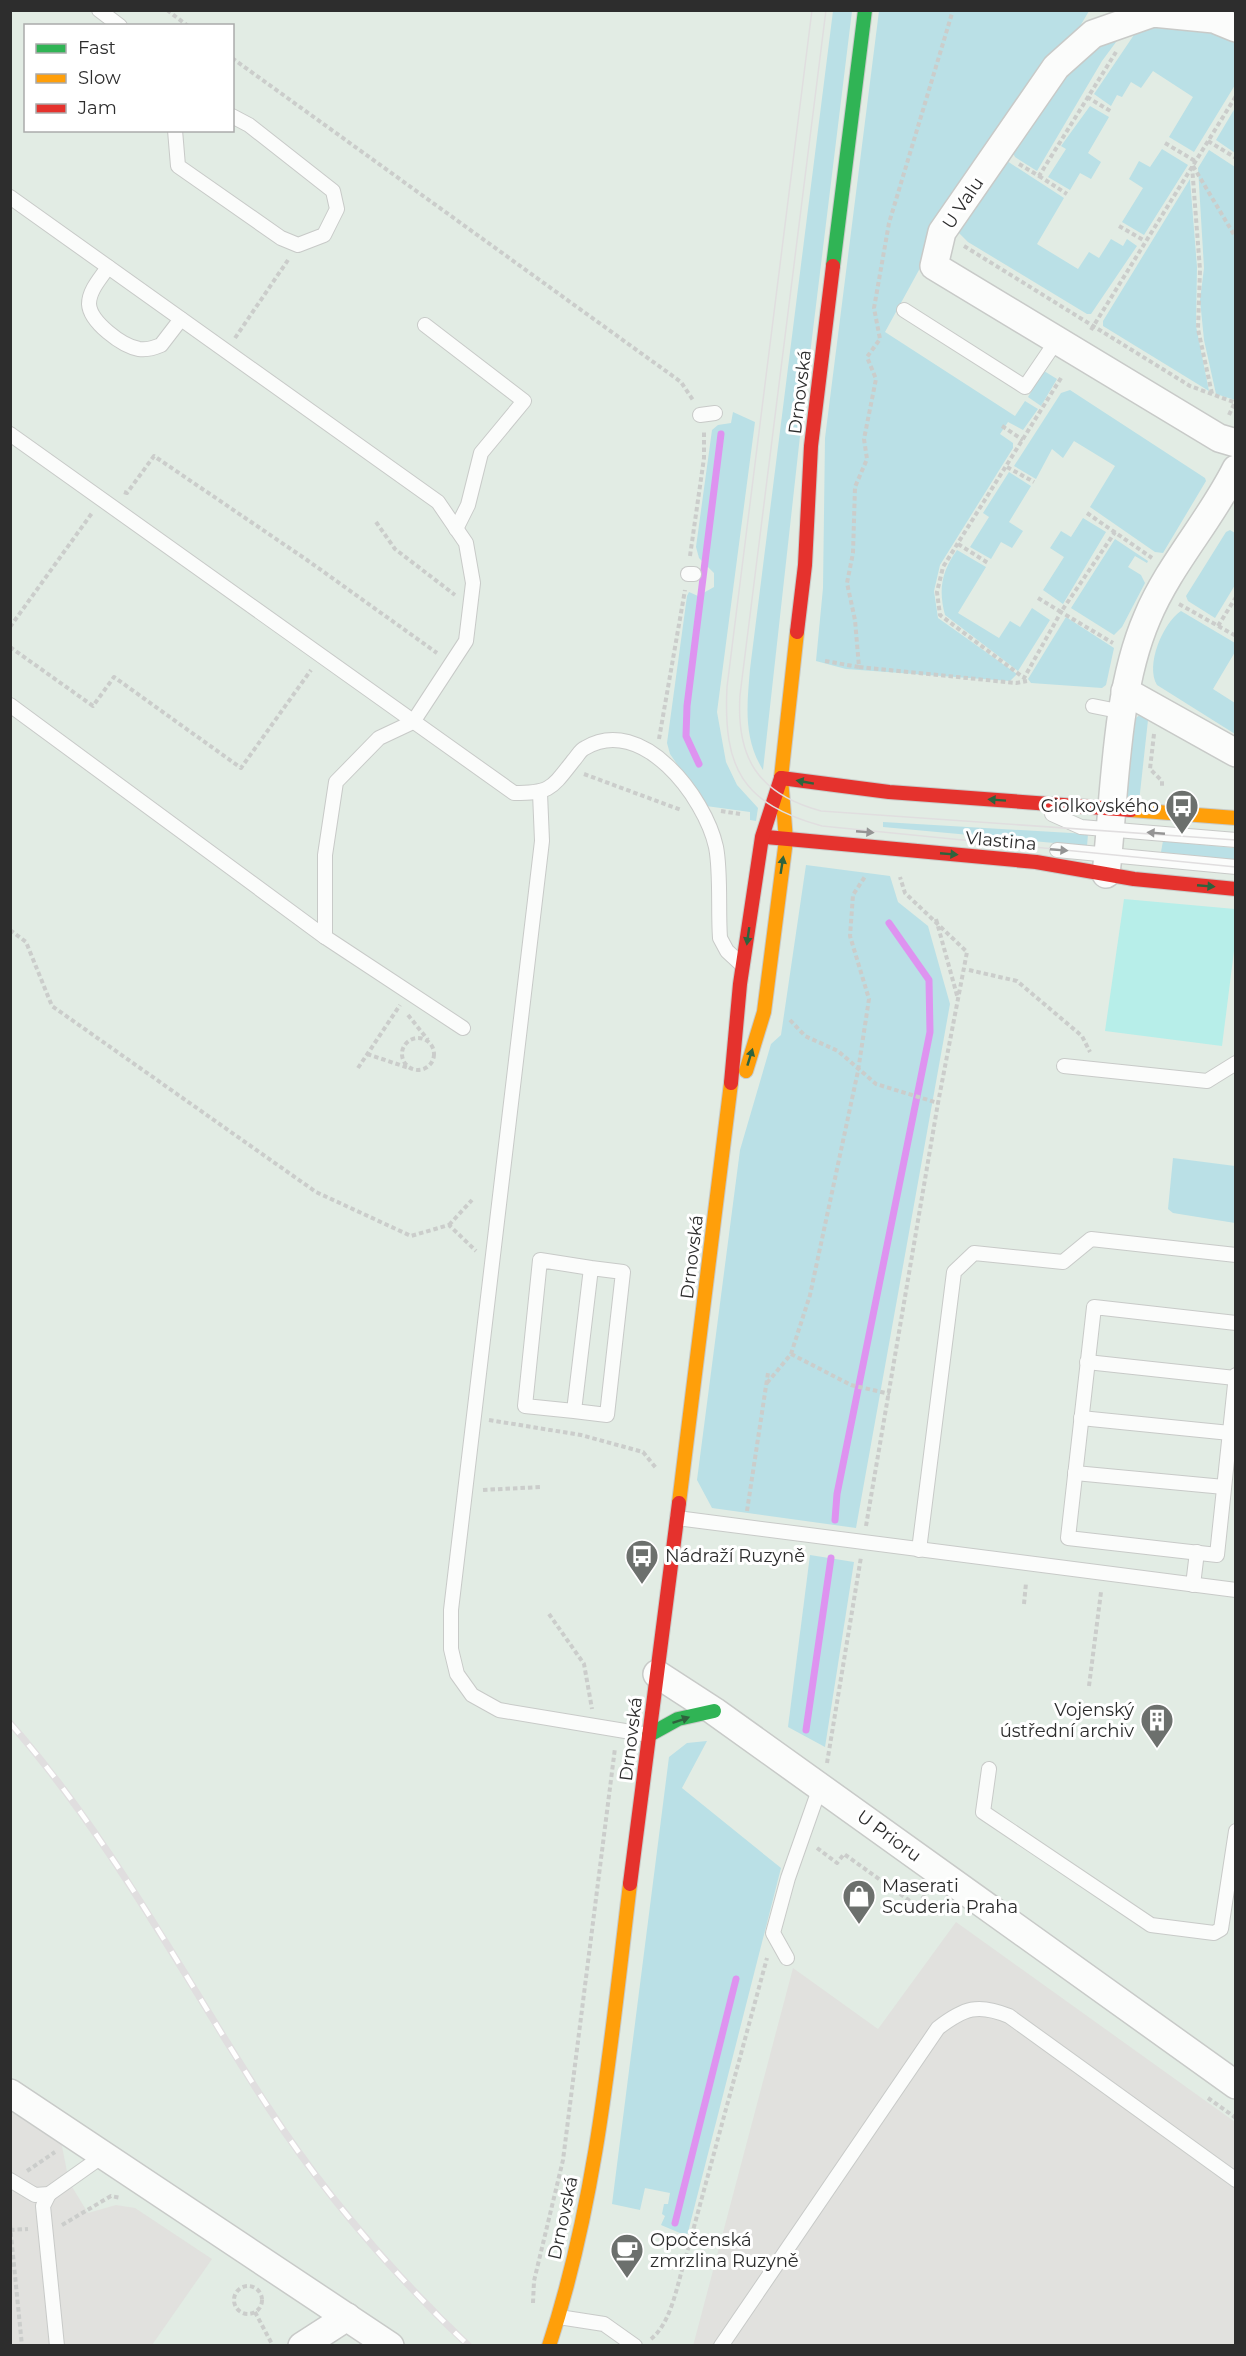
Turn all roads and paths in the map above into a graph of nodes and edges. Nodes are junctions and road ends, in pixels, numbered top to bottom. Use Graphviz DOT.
graph roads {
  1 [pos="99,10"];
  2 [pos="167,10"];
  3 [pos="865,10"];
  4 [pos="953,10"];
  5 [pos="1141,17"];
  6 [pos="117,24"];
  7 [pos="185,24"];
  8 [pos="1236,28"];
  9 [pos="234,59"];
  10 [pos="1236,96"];
  11 [pos="1087,97"];
  12 [pos="1112,112"];
  13 [pos="234,117"];
  14 [pos="175,132"];
  15 [pos="1208,141"];
  16 [pos="1165,143"];
  17 [pos="998,151"];
  18 [pos="1236,158"];
  19 [pos="1194,163"];
  20 [pos="1039,176"];
  21 [pos="1067,194"];
  22 [pos="10,197"];
  23 [pos="1119,226"];
  24 [pos="942,232"];
  25 [pos="1236,238"];
  26 [pos="1145,241"];
  27 [pos="298,245"];
  28 [pos="108,267"];
  29 [pos="904,310"];
  30 [pos="181,319"];
  31 [pos="425,325"];
  32 [pos="1094,325"];
  33 [pos="1091,330"];
  34 [pos="1057,340"];
  35 [pos="226,351"];
  36 [pos="1062,378"];
  37 [pos="1212,394"];
  38 [pos="1236,403"];
  39 [pos="715,413"];
  40 [pos="700,415"];
  41 [pos="1002,426"];
  42 [pos="10,434"];
  43 [pos="1023,440"];
  44 [pos="1236,442"];
  45 [pos="1006,467"];
  46 [pos="1236,470"];
  47 [pos="1034,482"];
  48 [pos="102,500"];
  49 [pos="1087,513"];
  50 [pos="376,522"];
  51 [pos="456,529"];
  52 [pos="1115,532"];
  53 [pos="958,544"];
  54 [pos="988,563"];
  55 [pos="1160,564"];
  56 [pos="1236,597"];
  57 [pos="1038,598"];
  58 [pos="1176,603"];
  59 [pos="470,606"];
  60 [pos="1061,612"];
  61 [pos="1218,626"];
  62 [pos="10,627"];
  63 [pos="1236,636"];
  64 [pos="1137,645"];
  65 [pos="10,647"];
  66 [pos="321,656"];
  67 [pos="825,661"];
  68 [pos="451,663"];
  69 [pos="859,667"];
  70 [pos="1027,681"];
  71 [pos="1124,702"];
  72 [pos="10,705"];
  73 [pos="1093,706"];
  74 [pos="413,722"];
  75 [pos="1236,753"];
  76 [pos="656,754"];
  77 [pos="568,768"];
  78 [pos="781,778"];
  79 [pos="540,793"];
  80 [pos="1026,802"];
  81 [pos="702,812"];
  82 [pos="746,815"];
  83 [pos="1236,818"];
  84 [pos="762,837"];
  85 [pos="786,840"];
  86 [pos="1236,840"];
  87 [pos="1110,842"];
  88 [pos="872,866"];
  89 [pos="1236,867"];
  90 [pos="896,868"];
  91 [pos="1236,889"];
  92 [pos="936,919"];
  93 [pos="10,930"];
  94 [pos="325,937"];
  95 [pos="743,967"];
  96 [pos="969,970"];
  97 [pos="409,992"];
  98 [pos="959,1002"];
  99 [pos="400,1005"];
  100 [pos="786,1018"];
  101 [pos="463,1028"];
  102 [pos="431,1044"];
  103 [pos="367,1054"];
  104 [pos="1236,1063"];
  105 [pos="1064,1066"];
  106 [pos="358,1068"];
  107 [pos="412,1069"];
  108 [pos="1098,1069"];
  109 [pos="858,1071"];
  110 [pos="938,1103"];
  111 [pos="726,1133"];
  112 [pos="472,1200"];
  113 [pos="449,1226"];
  114 [pos="1236,1255"];
  115 [pos="492,1259"];
  116 [pos="591,1268"];
  117 [pos="1236,1323"];
  118 [pos="791,1354"];
  119 [pos="1088,1362"];
  120 [pos="768,1373"];
  121 [pos="1235,1377"];
  122 [pos="767,1383"];
  123 [pos="890,1394"];
  124 [pos="574,1411"];
  125 [pos="474,1416"];
  126 [pos="1081,1418"];
  127 [pos="1230,1433"];
  128 [pos="1075,1473"];
  129 [pos="659,1478"];
  130 [pos="1224,1487"];
  131 [pos="540,1488"];
  132 [pos="465,1490"];
  133 [pos="677,1518"];
  134 [pos="745,1527"];
  135 [pos="863,1543"];
  136 [pos="919,1550"];
  137 [pos="1197,1552"];
  138 [pos="1026,1582"];
  139 [pos="1193,1585"];
  140 [pos="1236,1590"];
  141 [pos="1101,1593"];
  142 [pos="1024,1604"];
  143 [pos="549,1614"];
  144 [pos="657,1674"];
  145 [pos="1089,1686"];
  146 [pos="714,1711"];
  147 [pos="592,1725"];
  148 [pos="617,1729"];
  149 [pos="649,1735"];
  150 [pos="989,1769"];
  151 [pos="820,1786"];
  152 [pos="1236,1831"];
  153 [pos="804,1838"];
  154 [pos="925,1895"];
  155 [pos="773,1933"];
  156 [pos="787,1958"];
  157 [pos="1236,2085"];
  158 [pos="10,2093"];
  159 [pos="77,2137"];
  160 [pos="104,2155"];
  161 [pos="1236,2180"];
  162 [pos="14,2182"];
  163 [pos="49,2194"];
  164 [pos="130,2200"];
  165 [pos="10,2225"];
  166 [pos="45,2228"];
  167 [pos="11,2230"];
  168 [pos="13,2265"];
  169 [pos="10,2288"];
  170 [pos="17,2294"];
  171 [pos="255,2312"];
  172 [pos="347,2317"];
  173 [pos="559,2317"];
  174 [pos="22,2346"];
  175 [pos="57,2346"];
  176 [pos="273,2346"];
  177 [pos="303,2346"];
  178 [pos="390,2346"];
  179 [pos="549,2346"];
  180 [pos="634,2346"];
  181 [pos="644,2346"];
  182 [pos="721,2346"];
  1 -- 6 [label="lane"];
  2 -- 7 [label="path"];
  3 -- 78 [label="main road, Drnovská"];
  4 -- 69 [label="path"];
  5 -- 8 [label="street"];
  5 -- 11 [label="path"];
  5 -- 17 [label="street, U Valu"];
  9 -- 40 [label="path"];
  10 -- 15 [label="path"];
  11 -- 12 [label="path"];
  11 -- 20 [label="path"];
  13 -- 27 [label="lane"];
  14 -- 27 [label="lane"];
  15 -- 18 [label="path"];
  15 -- 19 [label="path"];
  16 -- 19 [label="path"];
  17 -- 20 [label="path"];
  17 -- 24 [label="street, U Valu"];
  19 -- 25 [label="path"];
  19 -- 26 [label="path"];
  19 -- 37 [label="path"];
  20 -- 21 [label="path"];
  22 -- 28 [label="lane"];
  23 -- 26 [label="path"];
  24 -- 32 [label="path"];
  24 -- 34 [label="street, U Valu"];
  26 -- 32 [label="path"];
  27 -- 35 [label="path"];
  28 -- 30 [label="lane"];
  28 -- 30 [label="lane"];
  29 -- 34 [label="lane"];
  30 -- 35 [label="lane"];
  31 -- 51 [label="lane"];
  32 -- 33 [label="path"];
  32 -- 37 [label="path"];
  34 -- 44 [label="street, U Valu"];
  35 -- 51 [label="lane"];
  36 -- 43 [label="path"];
  37 -- 38 [label="path"];
  39 -- 40 [label="lane"];
  40 -- 76 [label="path"];
  41 -- 43 [label="path"];
  42 -- 48 [label="lane"];
  43 -- 45 [label="path"];
  45 -- 47 [label="path"];
  45 -- 53 [label="path"];
  46 -- 64 [label="street"];
  48 -- 62 [label="path"];
  48 -- 66 [label="lane"];
  48 -- 68 [label="path"];
  49 -- 52 [label="path"];
  50 -- 59 [label="path"];
  51 -- 59 [label="lane"];
  52 -- 55 [label="path"];
  52 -- 60 [label="path"];
  53 -- 54 [label="path"];
  53 -- 60 [label="path"];
  56 -- 61 [label="path"];
  57 -- 60 [label="path"];
  58 -- 61 [label="path"];
  59 -- 68 [label="lane"];
  60 -- 64 [label="path"];
  61 -- 63 [label="path"];
  64 -- 71 [label="street"];
  65 -- 66 [label="path"];
  66 -- 74 [label="lane"];
  67 -- 69 [label="path"];
  68 -- 74 [label="lane"];
  69 -- 70 [label="path"];
  71 -- 73 [label="lane"];
  71 -- 75 [label="street"];
  71 -- 87 [label="street"];
  72 -- 94 [label="lane"];
  74 -- 79 [label="lane"];
  74 -- 94 [label="lane"];
  76 -- 77 [label="lane"];
  76 -- 81 [label="lane"];
  77 -- 79 [label="lane"];
  77 -- 81 [label="path"];
  80 -- 78 [label="main road, Vlastina, one-way"];
  78 -- 84 [label="main road, Drnovská"];
  78 -- 85 [label="main road, Drnovská"];
  79 -- 115 [label="lane"];
  80 -- 87 [label="main road, Vlastina"];
  80 -- 87 [label="lane"];
  81 -- 82 [label="path"];
  81 -- 95 [label="lane"];
  83 -- 87 [label="main road, Vlastina"];
  84 -- 85 [label="main road, Vlastina"];
  84 -- 95 [label="main road, Drnovská, one-way"];
  85 -- 87 [label="lane, one-way"];
  85 -- 87 [label="main road, Vlastina, one-way"];
  111 -- 85 [label="main road, Drnovská, one-way"];
  86 -- 87 [label="lane, one-way"];
  87 -- 89 [label="lane"];
  87 -- 91 [label="main road, Vlastina, one-way"];
  88 -- 109 [label="path"];
  90 -- 92 [label="path"];
  92 -- 98 [label="path"];
  92 -- 98 [label="path"];
  93 -- 113 [label="path"];
  94 -- 97 [label="lane"];
  95 -- 111 [label="main road, Drnovská"];
  96 -- 108 [label="path"];
  97 -- 99 [label="path"];
  97 -- 101 [label="lane"];
  98 -- 110 [label="path"];
  99 -- 102 [label="path"];
  99 -- 103 [label="path"];
  100 -- 109 [label="path"];
  102 -- 107 [label="path"];
  102 -- 107 [label="path"];
  103 -- 106 [label="path"];
  103 -- 107 [label="path"];
  104 -- 108 [label="lane"];
  105 -- 108 [label="lane"];
  109 -- 110 [label="path"];
  109 -- 118 [label="path"];
  110 -- 123 [label="path"];
  111 -- 133 [label="main road, Drnovská"];
  112 -- 113 [label="path"];
  113 -- 115 [label="path"];
  114 -- 136 [label="lane"];
  115 -- 125 [label="lane"];
  116 -- 124 [label="lane"];
  116 -- 124 [label="lane"];
  116 -- 124 [label="lane"];
  117 -- 119 [label="lane"];
  118 -- 122 [label="path"];
  118 -- 123 [label="path"];
  119 -- 121 [label="lane"];
  119 -- 126 [label="lane"];
  120 -- 122 [label="path"];
  121 -- 127 [label="lane"];
  122 -- 134 [label="path"];
  123 -- 135 [label="path"];
  125 -- 129 [label="path"];
  125 -- 132 [label="lane"];
  126 -- 127 [label="lane"];
  126 -- 128 [label="lane"];
  127 -- 130 [label="lane"];
  128 -- 130 [label="lane"];
  128 -- 137 [label="lane"];
  130 -- 137 [label="lane"];
  131 -- 132 [label="path"];
  132 -- 147 [label="lane"];
  133 -- 134 [label="lane"];
  133 -- 144 [label="main road, Drnovská"];
  134 -- 135 [label="lane"];
  135 -- 136 [label="lane"];
  135 -- 151 [label="path"];
  136 -- 139 [label="lane"];
  137 -- 139 [label="lane"];
  138 -- 142 [label="path"];
  139 -- 140 [label="lane"];
  141 -- 145 [label="path"];
  143 -- 147 [label="path"];
  144 -- 146 [label="street, U Prioru"];
  144 -- 149 [label="main road, Drnovská"];
  149 -- 146 [label="main road, one-way"];
  146 -- 151 [label="street, U Prioru"];
  147 -- 148 [label="lane"];
  148 -- 149 [label="lane"];
  148 -- 173 [label="path"];
  149 -- 173 [label="main road, Drnovská"];
  150 -- 152 [label="lane"];
  151 -- 153 [label="lane"];
  151 -- 157 [label="street, U Prioru"];
  153 -- 154 [label="path"];
  153 -- 155 [label="lane"];
  155 -- 156 [label="lane"];
  155 -- 181 [label="path"];
  158 -- 159 [label="street"];
  159 -- 160 [label="street"];
  159 -- 162 [label="path"];
  160 -- 163 [label="lane"];
  160 -- 172 [label="street"];
  161 -- 182 [label="lane"];
  162 -- 163 [label="lane"];
  163 -- 166 [label="lane"];
  164 -- 166 [label="path"];
  165 -- 167 [label="path"];
  166 -- 167 [label="path"];
  166 -- 175 [label="lane"];
  167 -- 168 [label="path"];
  168 -- 170 [label="path"];
  169 -- 170 [label="path"];
  170 -- 174 [label="path"];
  171 -- 171 [label="path"];
  171 -- 176 [label="path"];
  172 -- 177 [label="street"];
  172 -- 178 [label="street"];
  173 -- 179 [label="main road, Drnovská"];
  173 -- 180 [label="lane"];
}
